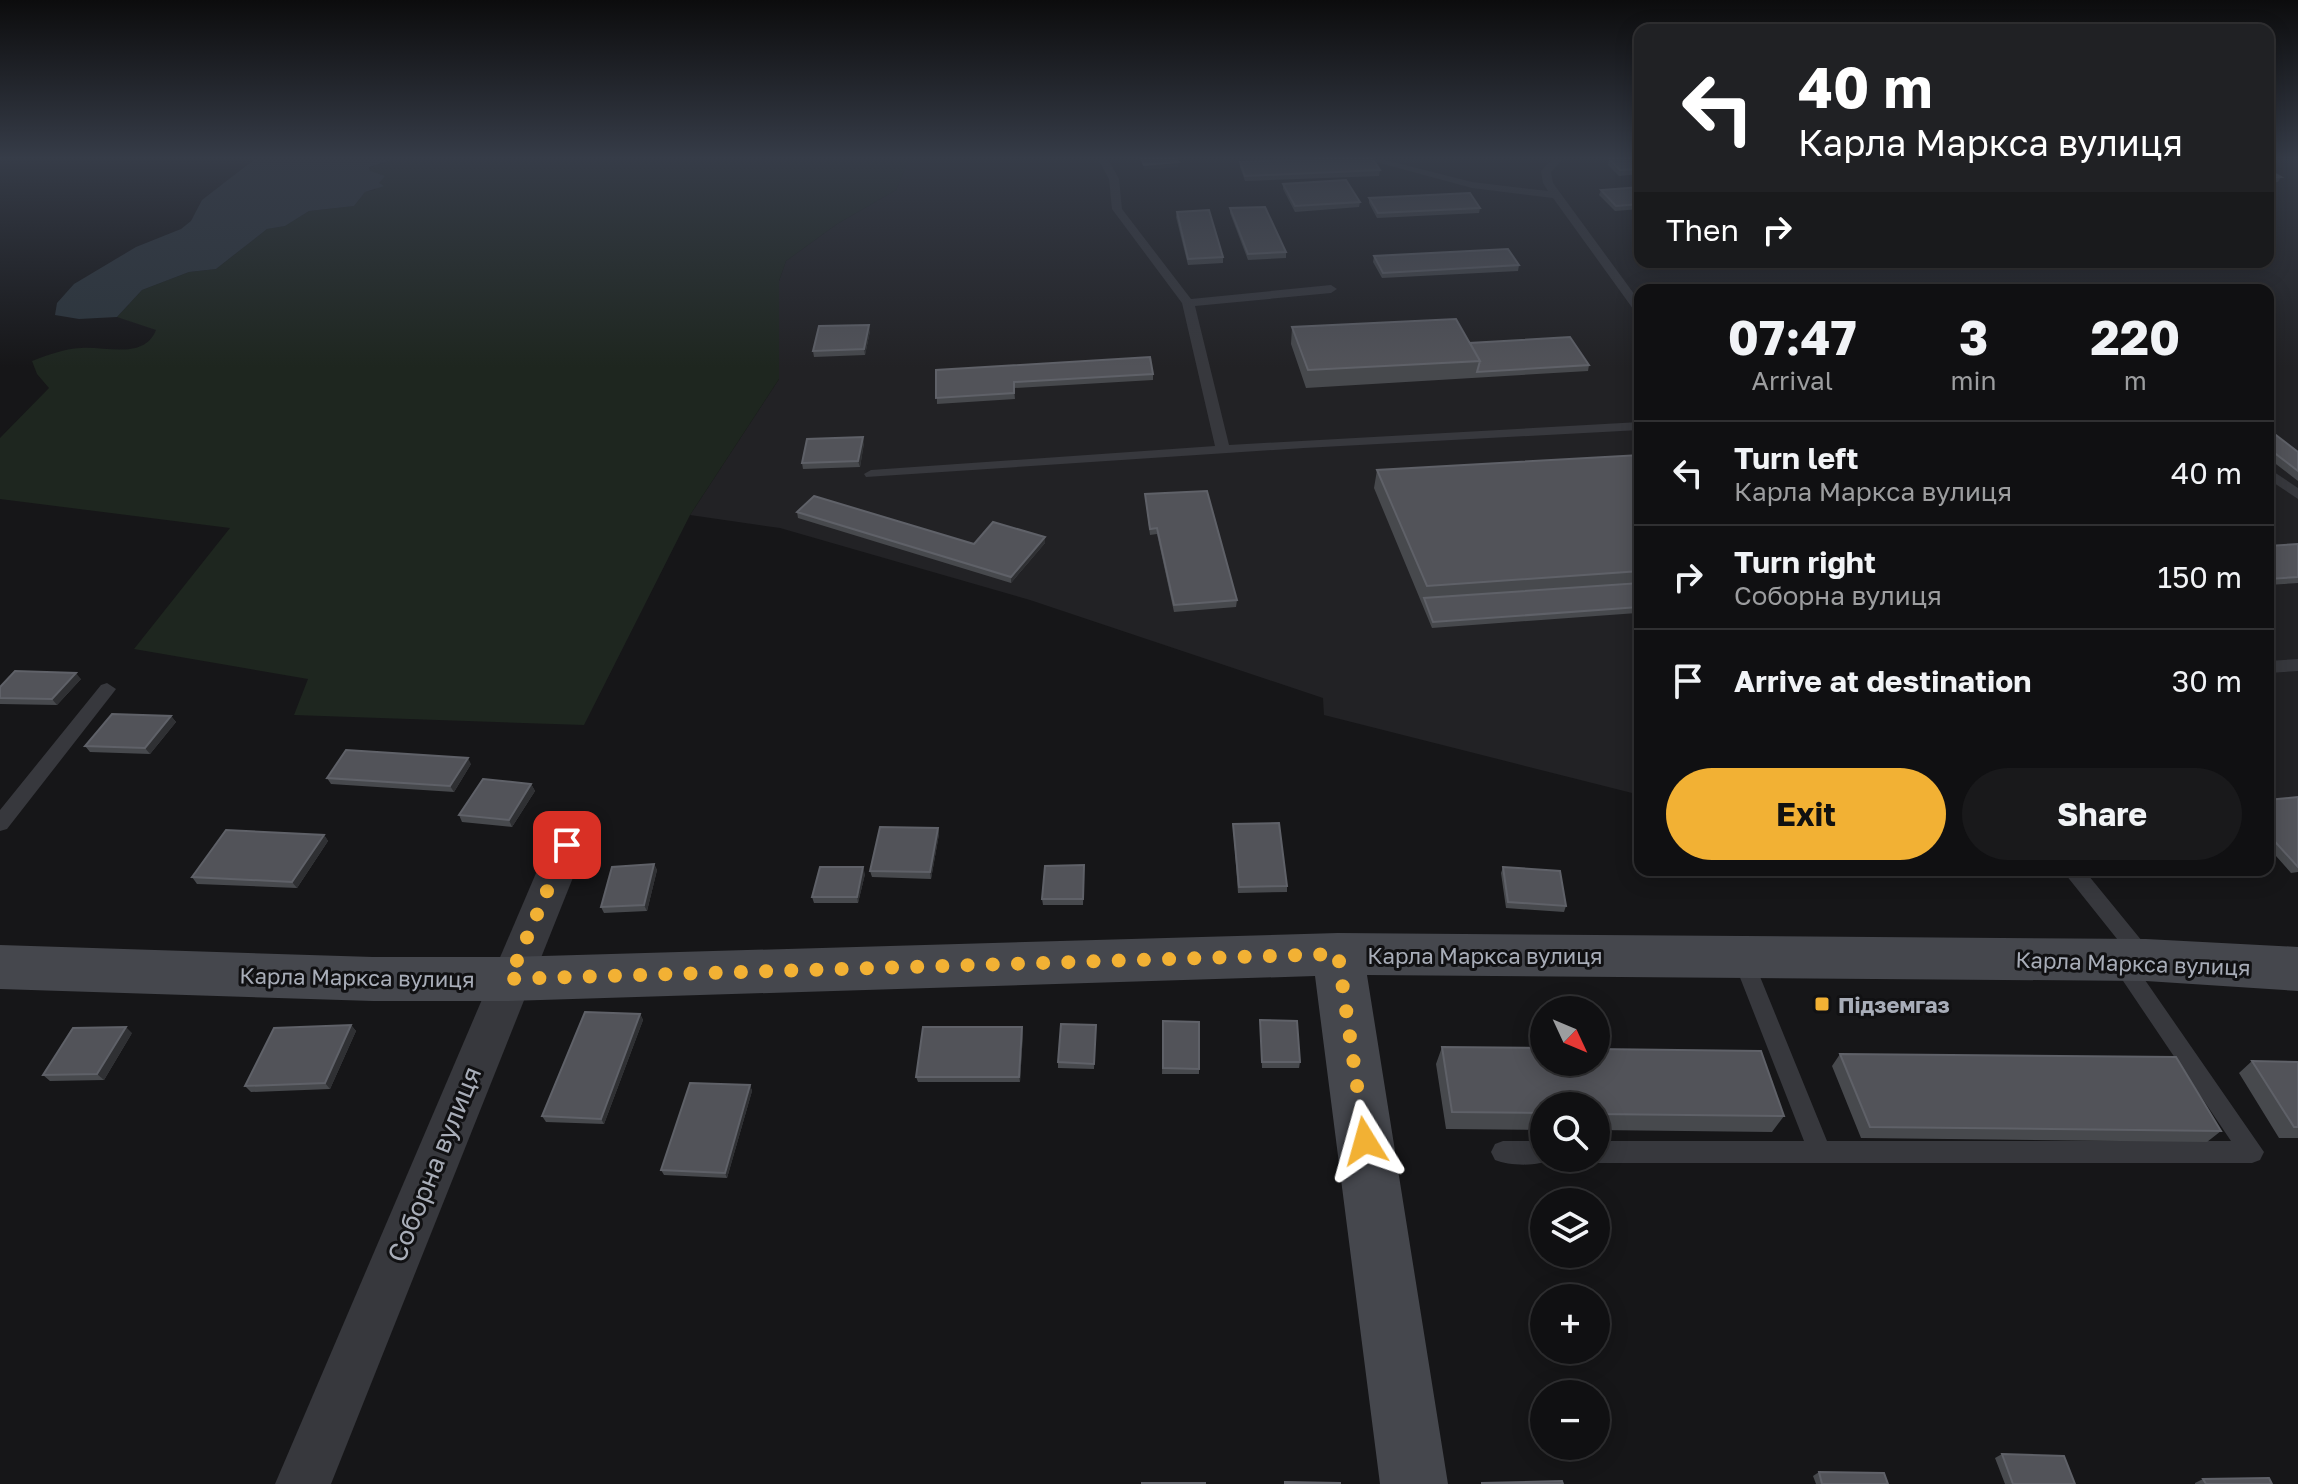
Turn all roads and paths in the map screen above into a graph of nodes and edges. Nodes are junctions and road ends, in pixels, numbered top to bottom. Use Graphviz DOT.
graph roads {
  1 [pos="1132,228"];
  2 [pos="1580,228"];
  3 [pos="1331,289"];
  4 [pos="1634,302"];
  5 [pos="1188,303"];
  6 [pos="1634,426"];
  7 [pos="1223,449"];
  8 [pos="871,474"];
  9 [pos="2274,477"];
  10 [pos="2298,495"];
  11 [pos="2298,665"];
  12 [pos="2274,667"];
  13 [pos="107,689"];
  14 [pos="0,824"];
  15 [pos="567,845"];
  16 [pos="2076,876"];
  17 [pos="1338,954"];
  18 [pos="1742,957"];
  19 [pos="2133,960"];
  20 [pos="0,967"];
  21 [pos="2298,969"];
  22 [pos="509,979"];
  23 [pos="1819,1150"];
  24 [pos="1503,1152"];
  25 [pos="1530,1152"];
  26 [pos="1610,1152"];
  27 [pos="303,1484"];
  28 [pos="1414,1484"];
  1 -- 5 [label="lane"];
  2 -- 4 [label="lane"];
  3 -- 5 [label="lane"];
  5 -- 7 [label="lane"];
  6 -- 7 [label="lane"];
  7 -- 8 [label="lane"];
  9 -- 10 [label="lane"];
  11 -- 12 [label="lane"];
  13 -- 14 [label="lane"];
  15 -- 22 [label="street, Соборна вулиця"];
  16 -- 19 [label="lane"];
  17 -- 18 [label="street, Карла Маркса вулиця"];
  17 -- 22 [label="street, Карла Маркса вулиця"];
  17 -- 28 [label="street"];
  18 -- 19 [label="street, Карла Маркса вулиця"];
  18 -- 23 [label="lane"];
  19 -- 21 [label="street, Карла Маркса вулиця"];
  19 -- 23 [label="lane"];
  20 -- 22 [label="street, Карла Маркса вулиця"];
  22 -- 27 [label="street, Соборна вулиця"];
  23 -- 26 [label="lane"];
  24 -- 25 [label="lane"];
}
